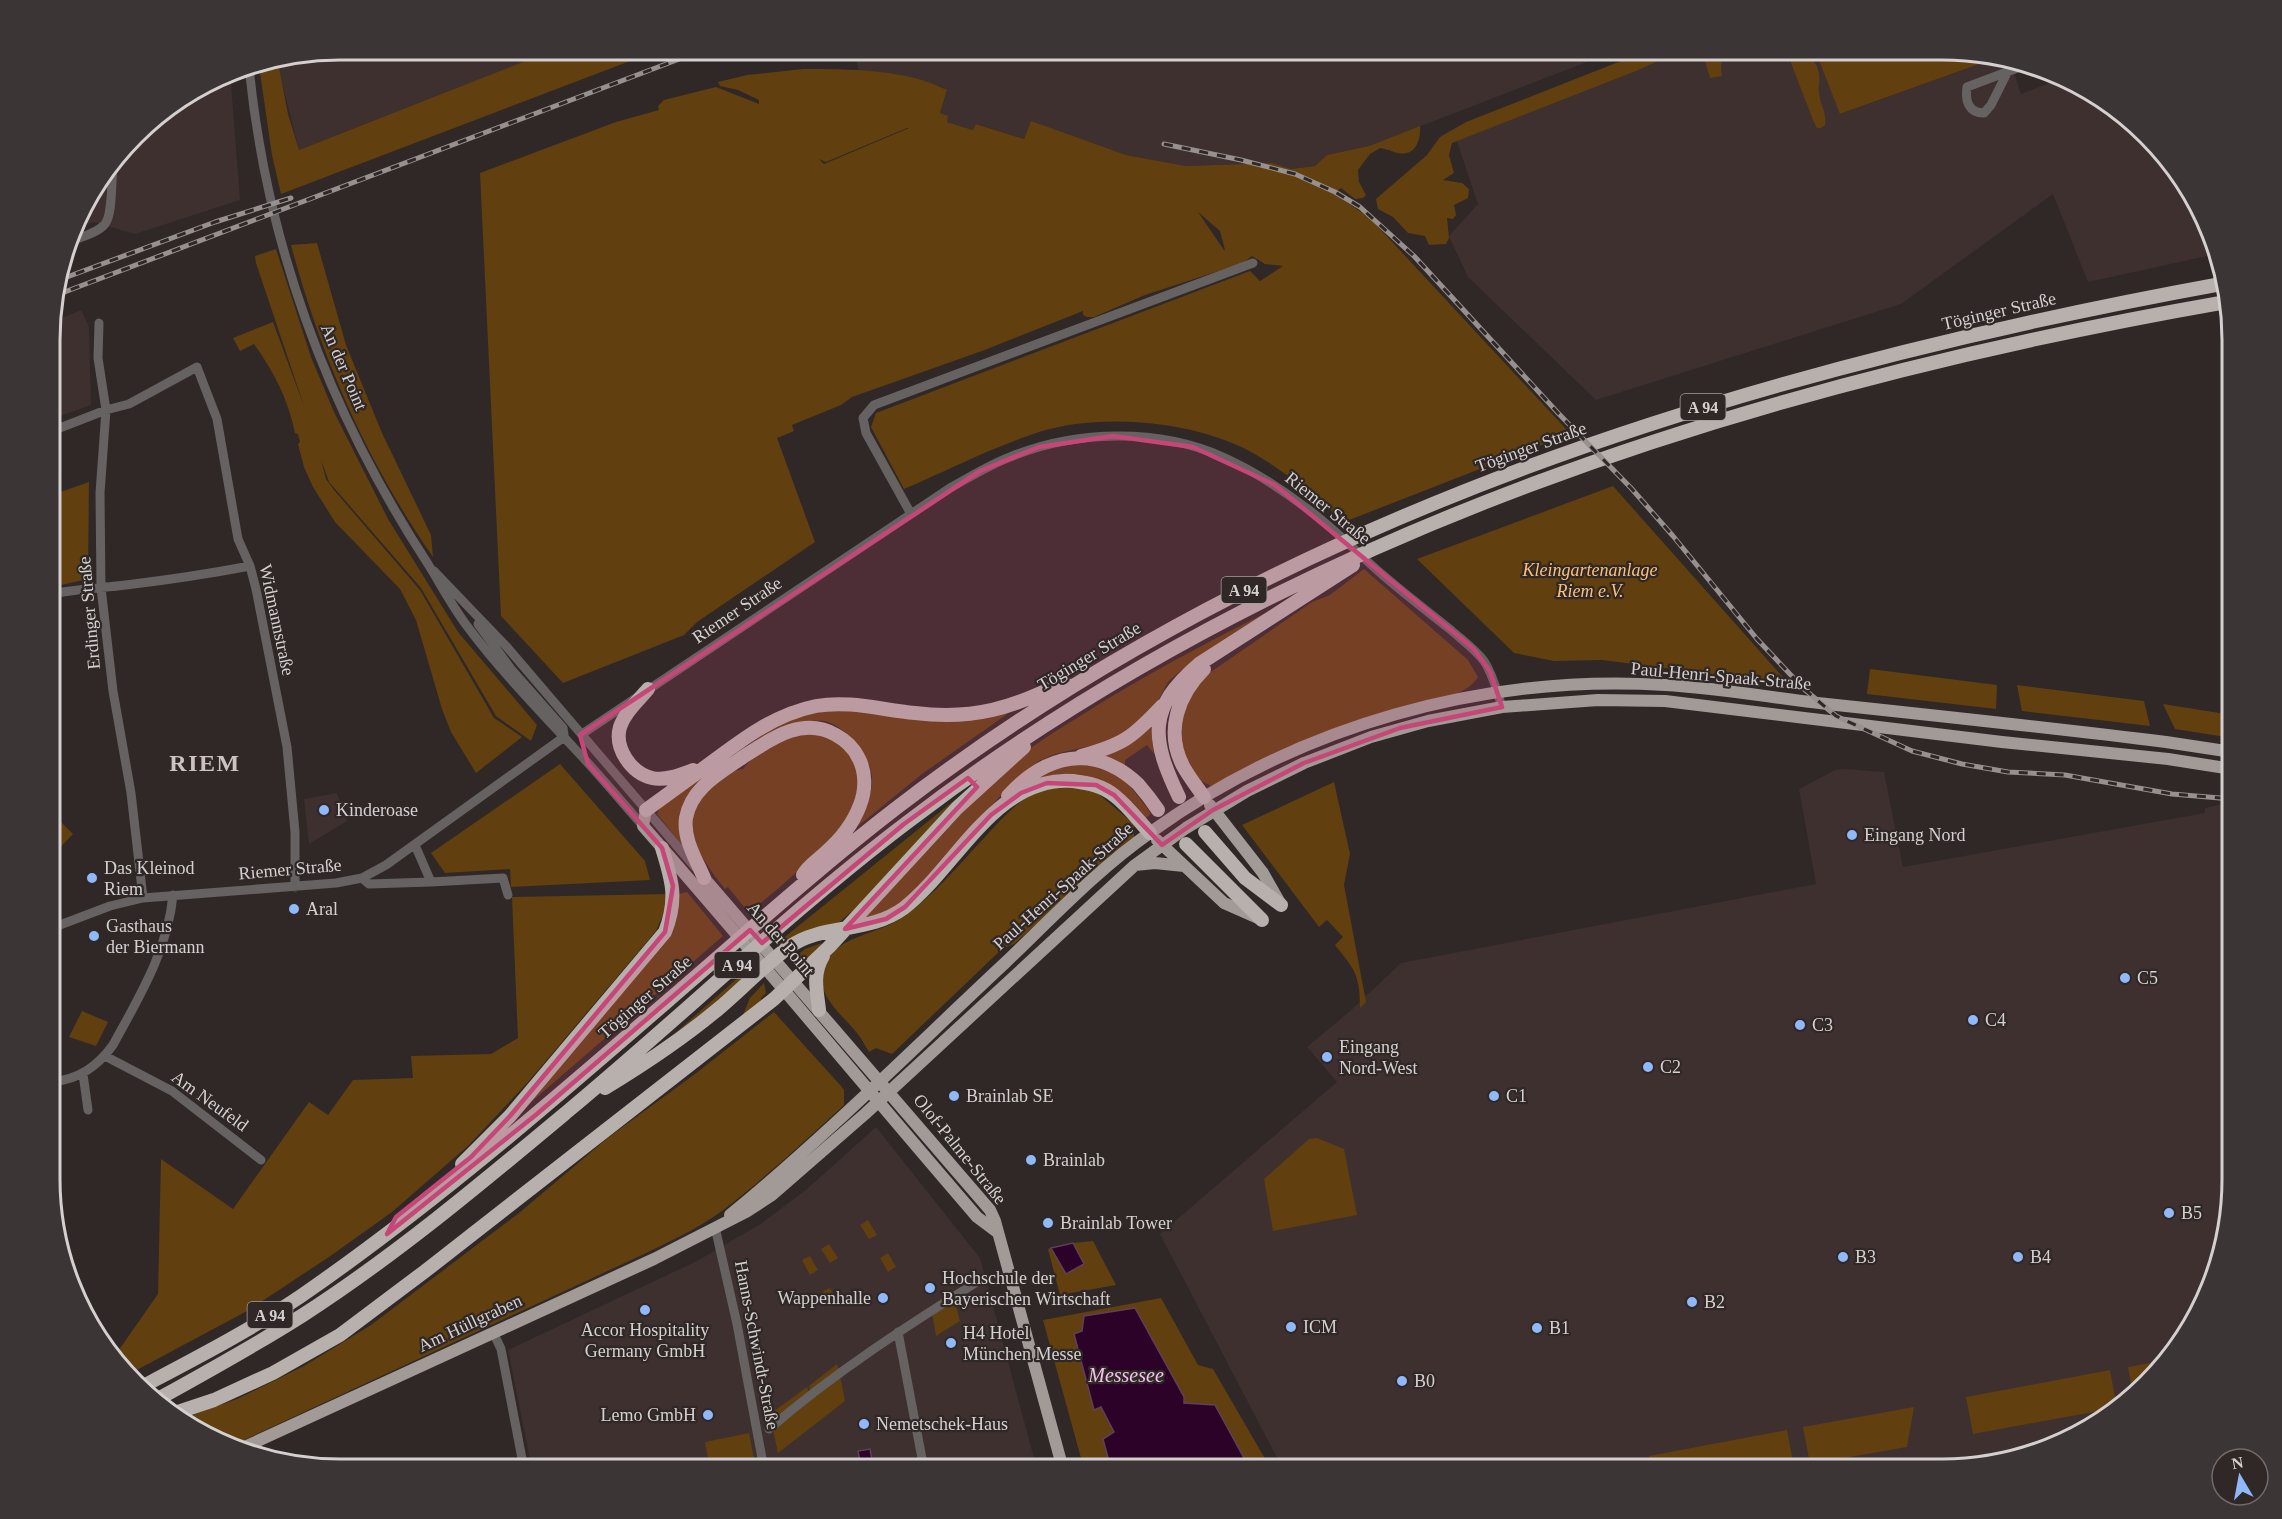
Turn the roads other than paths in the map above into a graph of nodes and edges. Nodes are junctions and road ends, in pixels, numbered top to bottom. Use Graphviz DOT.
graph roads {
  1 [pos="2013,69"];
  2 [pos="2008,71"];
  3 [pos="250,75"];
  4 [pos="112,177"];
  5 [pos="79,238"];
  6 [pos="1253,262"];
  7 [pos="2217,285"];
  8 [pos="2220,303"];
  9 [pos="99,323"];
  10 [pos="106,410"];
  11 [pos="60,428"];
  12 [pos="911,514"];
  13 [pos="1394,539"];
  14 [pos="250,567"];
  15 [pos="430,568"];
  16 [pos="101,588"];
  17 [pos="60,592"];
  18 [pos="461,600"];
  19 [pos="1216,653"];
  20 [pos="1100,669"];
  21 [pos="648,689"];
  22 [pos="1497,691"];
  23 [pos="1163,704"];
  24 [pos="1502,707"];
  25 [pos="1043,726"];
  26 [pos="564,737"];
  27 [pos="581,738"];
  28 [pos="2222,751"];
  29 [pos="1072,758"];
  30 [pos="711,763"];
  31 [pos="588,764"];
  32 [pos="2222,767"];
  33 [pos="1179,797"];
  34 [pos="1204,797"];
  35 [pos="646,810"];
  36 [pos="1158,810"];
  37 [pos="1213,810"];
  38 [pos="991,815"];
  39 [pos="643,826"];
  40 [pos="1150,832"];
  41 [pos="1205,832"];
  42 [pos="415,844"];
  43 [pos="1186,844"];
  44 [pos="1162,845"];
  45 [pos="662,848"];
  46 [pos="1135,865"];
  47 [pos="1184,866"];
  48 [pos="362,878"];
  49 [pos="704,878"];
  50 [pos="431,882"];
  51 [pos="295,887"];
  52 [pos="792,893"];
  53 [pos="173,895"];
  54 [pos="508,895"];
  55 [pos="143,898"];
  56 [pos="714,898"];
  57 [pos="1281,905"];
  58 [pos="1052,917"];
  59 [pos="1262,920"];
  60 [pos="60,925"];
  61 [pos="1064,930"];
  62 [pos="829,947"];
  63 [pos="788,984"];
  64 [pos="819,1010"];
  65 [pos="105,1056"];
  66 [pos="82,1074"];
  67 [pos="880,1080"];
  68 [pos="60,1081"];
  69 [pos="869,1091"];
  70 [pos="890,1091"];
  71 [pos="878,1102"];
  72 [pos="572,1108"];
  73 [pos="88,1110"];
  74 [pos="261,1160"];
  75 [pos="715,1227"];
  76 [pos="997,1232"];
  77 [pos="387,1234"];
  78 [pos="980,1280"];
  79 [pos="493,1332"];
  80 [pos="898,1332"];
  81 [pos="149,1384"];
  82 [pos="163,1396"];
  83 [pos="182,1411"];
  84 [pos="769,1429"];
  85 [pos="251,1444"];
  86 [pos="522,1459"];
  87 [pos="762,1459"];
  88 [pos="922,1459"];
  89 [pos="1060,1459"];
  1 -- 2 [label="street"];
  2 -- 2 [label="street"];
  3 -- 15 [label="street, An der Point"];
  4 -- 5 [label="street"];
  6 -- 12 [label="street"];
  7 -- 20 [label="highway, Töginger Straße / A 94"];
  8 -- 13 [label="highway, Töginger Straße / A 94"];
  9 -- 10 [label="street, Erdinger Straße"];
  10 -- 11 [label="street"];
  10 -- 14 [label="street, Widmannstraße"];
  10 -- 16 [label="street, Erdinger Straße"];
  12 -- 21 [label="street, Riemer Straße"];
  12 -- 22 [label="street, Riemer Straße"];
  13 -- 19 [label="highway"];
  13 -- 25 [label="highway, Töginger Straße / A 94"];
  14 -- 16 [label="street"];
  14 -- 51 [label="street, Widmannstraße"];
  15 -- 18 [label="street, An der Point"];
  15 -- 26 [label="street, An der Point"];
  16 -- 17 [label="street"];
  16 -- 55 [label="street, Erdinger Straße"];
  18 -- 26 [label="street, An der Point"];
  18 -- 27 [label="street, An der Point"];
  19 -- 23 [label="highway"];
  19 -- 34 [label="highway"];
  20 -- 30 [label="highway"];
  20 -- 52 [label="highway, Töginger Straße / A 94"];
  21 -- 27 [label="street, Riemer Straße"];
  21 -- 30 [label="highway"];
  22 -- 24 [label="street, Riemer Straße"];
  22 -- 28 [label="main road, Paul-Henri-Spaak-Straße"];
  22 -- 34 [label="main road, Paul-Henri-Spaak-Straße"];
  23 -- 29 [label="highway"];
  23 -- 33 [label="highway"];
  24 -- 32 [label="main road, Paul-Henri-Spaak-Straße"];
  24 -- 37 [label="main road, Paul-Henri-Spaak-Straße"];
  25 -- 62 [label="highway"];
  25 -- 72 [label="highway, Töginger Straße / A 94"];
  26 -- 27 [label="street"];
  26 -- 31 [label="street, An der Point"];
  26 -- 42 [label="street, Riemer Straße"];
  27 -- 31 [label="street"];
  27 -- 35 [label="street, An der Point"];
  29 -- 36 [label="highway"];
  29 -- 38 [label="highway"];
  30 -- 35 [label="highway"];
  31 -- 39 [label="street, An der Point"];
  34 -- 37 [label="main road"];
  34 -- 40 [label="main road, Paul-Henri-Spaak-Straße"];
  35 -- 39 [label="main road"];
  35 -- 49 [label="street, An der Point"];
  37 -- 44 [label="main road, Paul-Henri-Spaak-Straße"];
  37 -- 57 [label="main road"];
  38 -- 40 [label="highway"];
  38 -- 72 [label="highway"];
  39 -- 45 [label="main road, An der Point"];
  40 -- 44 [label="main road"];
  40 -- 58 [label="main road, Paul-Henri-Spaak-Straße"];
  41 -- 57 [label="highway"];
  42 -- 48 [label="street, Riemer Straße"];
  42 -- 50 [label="street"];
  43 -- 59 [label="highway"];
  44 -- 46 [label="main road, Paul-Henri-Spaak-Straße"];
  44 -- 47 [label="main road"];
  45 -- 56 [label="main road, An der Point"];
  45 -- 77 [label="highway"];
  46 -- 47 [label="main road"];
  46 -- 61 [label="main road, Paul-Henri-Spaak-Straße"];
  47 -- 59 [label="main road"];
  48 -- 50 [label="street"];
  48 -- 51 [label="street, Riemer Straße"];
  49 -- 52 [label="highway"];
  49 -- 56 [label="main road, An der Point"];
  50 -- 54 [label="street"];
  51 -- 53 [label="street, Riemer Straße"];
  52 -- 77 [label="highway, Töginger Straße / A 94"];
  53 -- 55 [label="street, Riemer Straße"];
  53 -- 65 [label="street"];
  55 -- 60 [label="street, Riemer Straße"];
  56 -- 63 [label="main road, An der Point"];
  58 -- 61 [label="main road"];
  58 -- 67 [label="main road, Paul-Henri-Spaak-Straße"];
  61 -- 70 [label="main road, Paul-Henri-Spaak-Straße"];
  62 -- 63 [label="highway"];
  62 -- 64 [label="highway"];
  63 -- 64 [label="main road, An der Point"];
  63 -- 69 [label="main road, An der Point"];
  63 -- 83 [label="highway"];
  64 -- 67 [label="main road, An der Point"];
  65 -- 66 [label="street"];
  65 -- 74 [label="street, Am Neufeld"];
  66 -- 68 [label="street"];
  66 -- 73 [label="street"];
  67 -- 69 [label="main road, Paul-Henri-Spaak-Straße"];
  67 -- 70 [label="main road, An der Point"];
  69 -- 71 [label="main road, An der Point"];
  69 -- 75 [label="main road, Am Hüllgraben"];
  70 -- 71 [label="main road, Paul-Henri-Spaak-Straße"];
  70 -- 76 [label="main road, Olof-Palme-Straße"];
  71 -- 75 [label="main road, Am Hüllgraben"];
  71 -- 76 [label="main road, Olof-Palme-Straße"];
  72 -- 82 [label="highway, Töginger Straße / A 94"];
  75 -- 79 [label="main road, Am Hüllgraben"];
  75 -- 87 [label="street, Hanns-Schwindt-Straße"];
  76 -- 89 [label="main road, Olof-Palme-Straße"];
  77 -- 81 [label="highway, Töginger Straße / A 94"];
  78 -- 80 [label="street"];
  79 -- 85 [label="main road, Am Hüllgraben"];
  79 -- 86 [label="street"];
  80 -- 84 [label="street"];
  80 -- 88 [label="street"];
}
